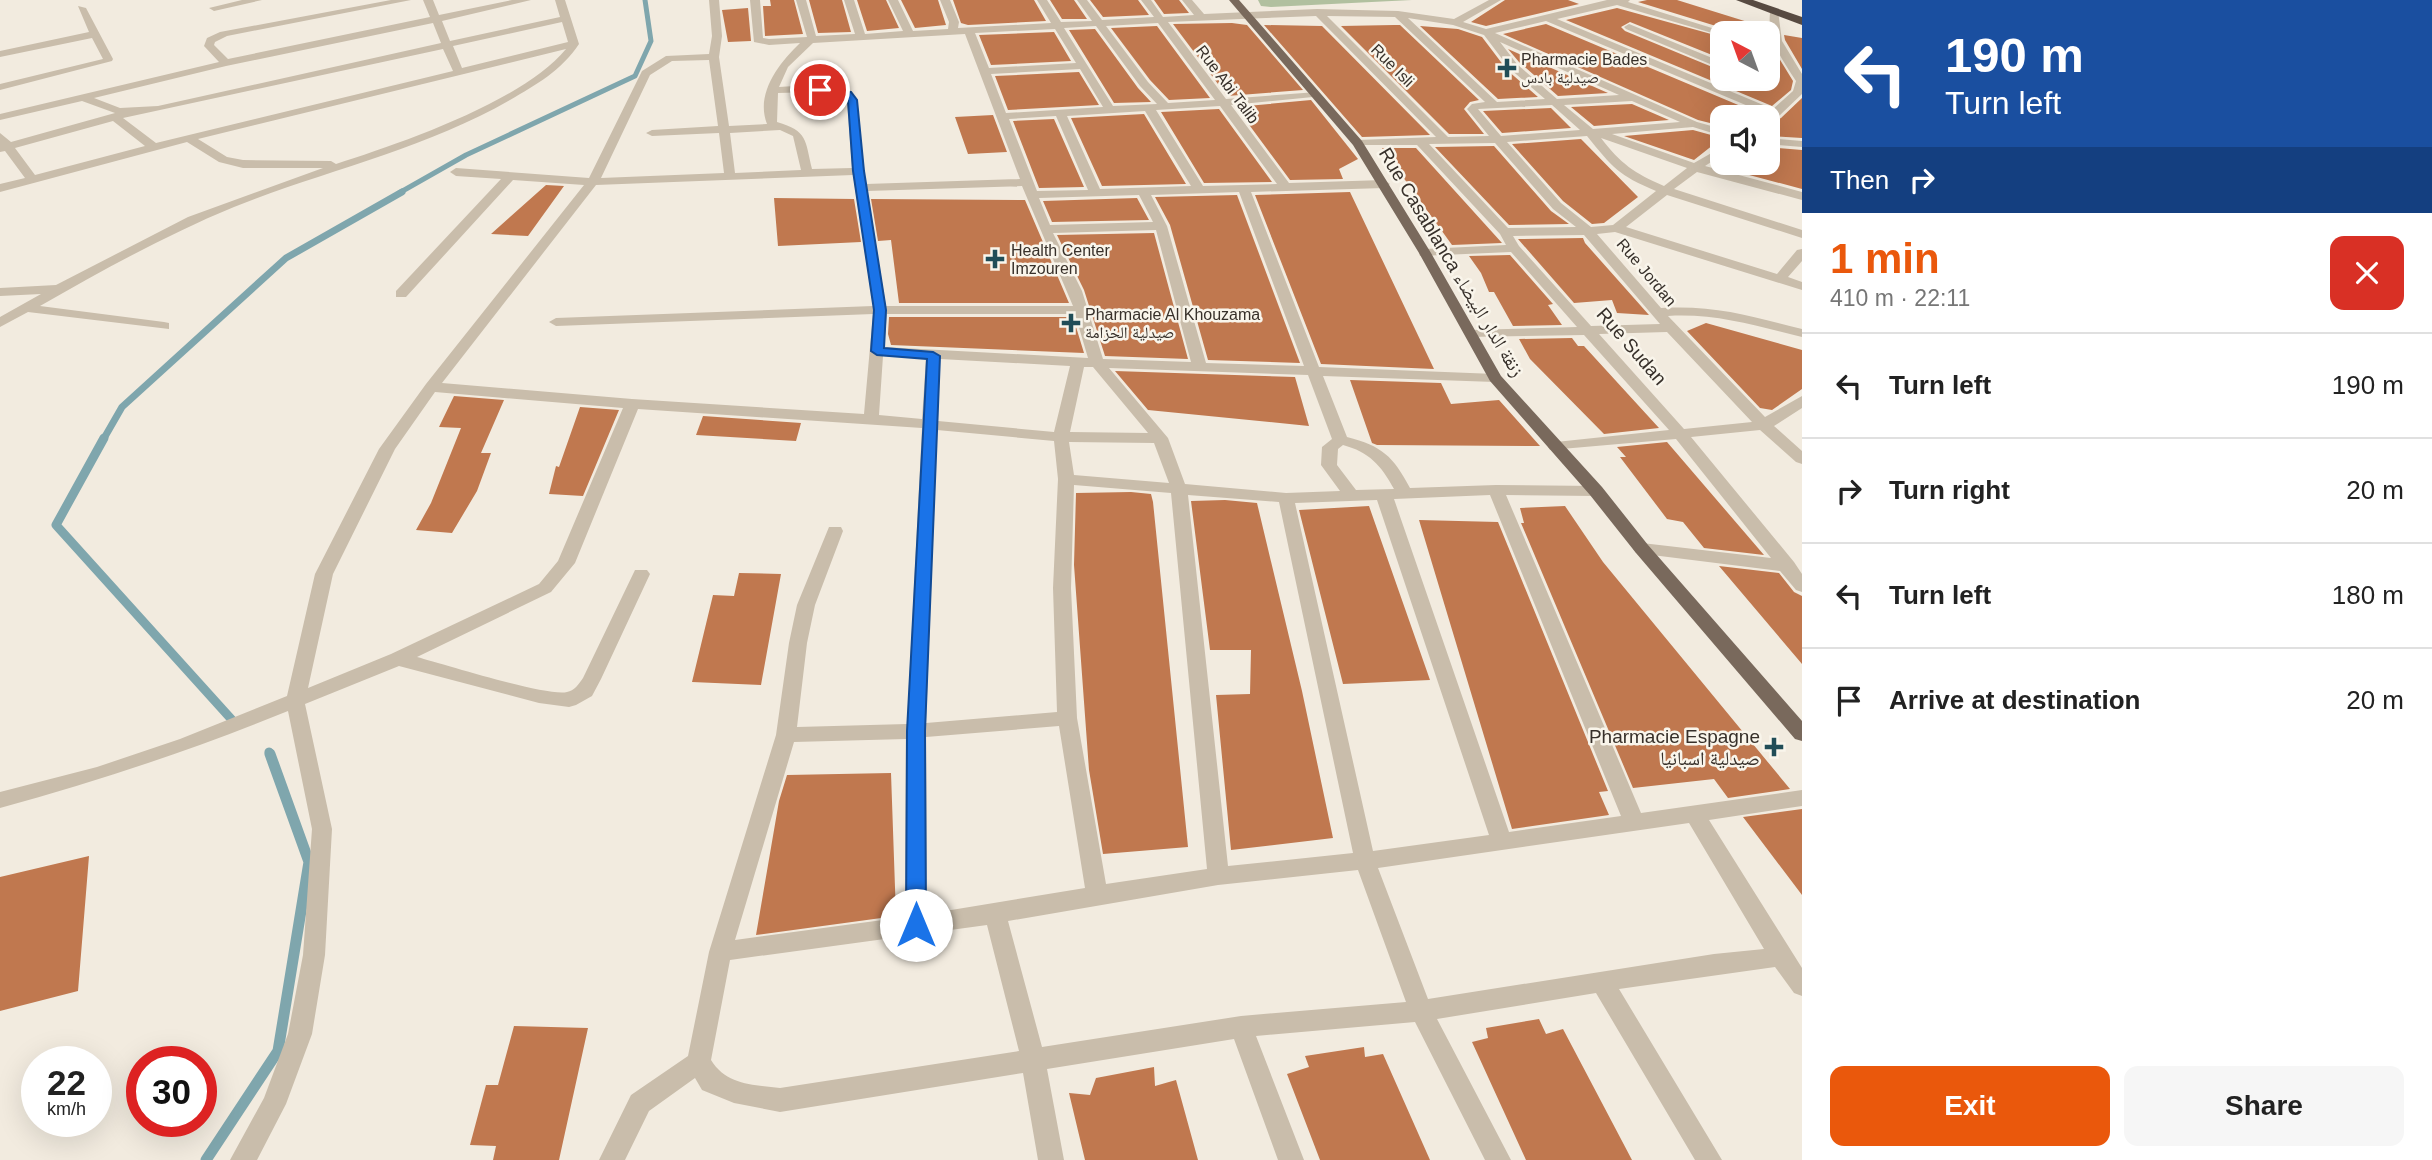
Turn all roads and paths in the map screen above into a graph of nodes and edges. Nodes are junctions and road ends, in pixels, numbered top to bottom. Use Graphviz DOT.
graph roads {
  1 [pos="205,0"];
  2 [pos="257,0"];
  3 [pos="406,0"];
  4 [pos="428,0"];
  5 [pos="526,0"];
  6 [pos="560,0"];
  7 [pos="714,0"];
  8 [pos="755,0"];
  9 [pos="801,0"];
  10 [pos="849,0"];
  11 [pos="894,0"];
  12 [pos="945,0"];
  13 [pos="1042,0"];
  14 [pos="1082,0"];
  15 [pos="1146,0"];
  16 [pos="1187,0"];
  17 [pos="1234,0"];
  18 [pos="1496,0"];
  19 [pos="1742,0"];
  20 [pos="1763,0"];
  21 [pos="1619,1"];
  22 [pos="371,3"];
  23 [pos="81,8"];
  24 [pos="1317,12"];
  25 [pos="1775,13"];
  26 [pos="1398,14"];
  27 [pos="1802,14"];
  28 [pos="1248,16"];
  29 [pos="567,18"];
  30 [pos="1202,18"];
  31 [pos="1547,18"];
  32 [pos="438,19"];
  33 [pos="224,20"];
  34 [pos="1161,20"];
  35 [pos="1802,21"];
  36 [pos="1455,22"];
  37 [pos="1100,25"];
  38 [pos="1059,27"];
  39 [pos="1629,27"];
  40 [pos="1710,29"];
  41 [pos="970,30"];
  42 [pos="953,31"];
  43 [pos="1485,32"];
  44 [pos="909,33"];
  45 [pos="95,34"];
  46 [pos="860,35"];
  47 [pos="812,38"];
  48 [pos="446,43"];
  49 [pos="574,44"];
  50 [pos="1781,52"];
  51 [pos="0,54"];
  52 [pos="714,57"];
  53 [pos="1710,62"];
  54 [pos="226,64"];
  55 [pos="1083,66"];
  56 [pos="458,71"];
  57 [pos="986,71"];
  58 [pos="1710,71"];
  59 [pos="1690,78"];
  60 [pos="2,84"];
  61 [pos="772,90"];
  62 [pos="1800,92"];
  63 [pos="1313,94"];
  64 [pos="82,97"];
  65 [pos="1633,98"];
  66 [pos="1223,103"];
  67 [pos="1556,104"];
  68 [pos="1494,105"];
  69 [pos="1748,105"];
  70 [pos="1165,106"];
  71 [pos="1148,107"];
  72 [pos="1780,109"];
  73 [pos="1110,110"];
  74 [pos="132,112"];
  75 [pos="1061,114"];
  76 [pos="1004,116"];
  77 [pos="0,117"];
  78 [pos="116,117"];
  79 [pos="1693,124"];
  80 [pos="778,127"];
  81 [pos="1710,129"];
  82 [pos="724,132"];
  83 [pos="652,134"];
  84 [pos="1595,134"];
  85 [pos="0,136"];
  86 [pos="189,138"];
  87 [pos="1501,139"];
  88 [pos="1446,141"];
  89 [pos="1780,142"];
  90 [pos="1358,143"];
  91 [pos="1420,143"];
  92 [pos="1802,144"];
  93 [pos="4,148"];
  94 [pos="155,148"];
  95 [pos="1710,157"];
  96 [pos="345,166"];
  97 [pos="1694,167"];
  98 [pos="858,171"];
  99 [pos="456,172"];
  100 [pos="807,172"];
  101 [pos="510,176"];
  102 [pos="730,176"];
  103 [pos="33,180"];
  104 [pos="593,182"];
  105 [pos="1027,182"];
  106 [pos="1384,184"];
  107 [pos="1286,187"];
  108 [pos="0,188"];
  109 [pos="862,188"];
  110 [pos="1198,188"];
  111 [pos="1243,188"];
  112 [pos="1095,191"];
  113 [pos="1143,191"];
  114 [pos="1667,191"];
  115 [pos="1032,195"];
  116 [pos="1802,195"];
  117 [pos="1161,226"];
  118 [pos="1616,228"];
  119 [pos="1045,229"];
  120 [pos="1588,231"];
  121 [pos="1505,232"];
  122 [pos="1802,234"];
  123 [pos="1514,247"];
  124 [pos="1425,253"];
  125 [pos="1802,253"];
  126 [pos="1780,278"];
  127 [pos="1802,285"];
  128 [pos="57,288"];
  129 [pos="0,292"];
  130 [pos="401,294"];
  131 [pos="26,308"];
  132 [pos="880,310"];
  133 [pos="1082,310"];
  134 [pos="1658,312"];
  135 [pos="556,322"];
  136 [pos="0,323"];
  137 [pos="164,326"];
  138 [pos="1671,328"];
  139 [pos="1591,331"];
  140 [pos="1802,333"];
  141 [pos="1471,334"];
  142 [pos="877,351"];
  143 [pos="933,356"];
  144 [pos="1078,362"];
  145 [pos="1097,363"];
  146 [pos="1200,367"];
  147 [pos="1314,370"];
  148 [pos="1494,378"];
  149 [pos="430,387"];
  150 [pos="1802,401"];
  151 [pos="632,404"];
  152 [pos="871,419"];
  153 [pos="930,424"];
  154 [pos="1764,425"];
  155 [pos="1681,435"];
  156 [pos="1061,437"];
  157 [pos="1160,438"];
  158 [pos="1340,440"];
  159 [pos="1556,447"];
  160 [pos="1802,459"];
  161 [pos="1066,479"];
  162 [pos="1179,489"];
  163 [pos="1496,490"];
  164 [pos="1596,491"];
  165 [pos="1405,494"];
  166 [pos="1384,495"];
  167 [pos="1352,496"];
  168 [pos="1286,498"];
  169 [pos="835,531"];
  170 [pos="1642,549"];
  171 [pos="1783,565"];
  172 [pos="1802,570"];
  173 [pos="641,574"];
  174 [pos="1802,586"];
  175 [pos="398,659"];
  176 [pos="295,701"];
  177 [pos="1067,718"];
  178 [pos="916,731"];
  179 [pos="1802,734"];
  180 [pos="786,735"];
  181 [pos="1802,798"];
  182 [pos="0,800"];
  183 [pos="1695,815"];
  184 [pos="1634,821"];
  185 [pos="1502,841"];
  186 [pos="1365,861"];
  187 [pos="1218,876"];
  188 [pos="1097,895"];
  189 [pos="995,914"];
  190 [pos="916,925"];
  191 [pos="720,952"];
  192 [pos="1781,957"];
  193 [pos="1602,982"];
  194 [pos="1802,986"];
  195 [pos="1421,1012"];
  196 [pos="1241,1027"];
  197 [pos="1033,1058"];
  198 [pos="699,1062"];
  199 [pos="243,1160"];
  200 [pos="612,1160"];
  201 [pos="1051,1160"];
  202 [pos="1291,1160"];
  203 [pos="1498,1160"];
  204 [pos="1709,1160"];
  1 -- 33 [label="street"];
  2 -- 33 [label="street"];
  3 -- 22 [label="street"];
  4 -- 32 [label="street"];
  5 -- 32 [label="street"];
  6 -- 29 [label="street"];
  7 -- 52 [label="street"];
  8 -- 47 [label="street"];
  9 -- 47 [label="street"];
  10 -- 46 [label="street"];
  11 -- 44 [label="street"];
  12 -- 42 [label="street"];
  13 -- 38 [label="street"];
  14 -- 37 [label="street"];
  15 -- 34 [label="street, Rue Abi Talib"];
  16 -- 30 [label="street"];
  17 -- 28 [label="main road, Rue Casablanca زنقة الدار البيضاء"];
  18 -- 36 [label="street"];
  19 -- 25 [label="highway"];
  20 -- 27 [label="highway"];
  21 -- 31 [label="street"];
  21 -- 40 [label="street"];
  22 -- 33 [label="street"];
  23 -- 45 [label="street"];
  24 -- 26 [label="street"];
  24 -- 28 [label="street"];
  24 -- 88 [label="street, Rue Isli"];
  25 -- 35 [label="highway"];
  25 -- 50 [label="street"];
  26 -- 36 [label="street"];
  26 -- 68 [label="street"];
  28 -- 30 [label="street"];
  28 -- 63 [label="main road, Rue Casablanca زنقة الدار البيضاء"];
  29 -- 48 [label="street"];
  29 -- 49 [label="street"];
  30 -- 34 [label="street"];
  31 -- 43 [label="street"];
  31 -- 59 [label="street"];
  32 -- 48 [label="street"];
  32 -- 54 [label="street"];
  33 -- 54 [label="street"];
  34 -- 37 [label="street"];
  34 -- 66 [label="street, Rue Abi Talib"];
  36 -- 43 [label="street"];
  37 -- 38 [label="street"];
  37 -- 70 [label="street"];
  38 -- 41 [label="street"];
  38 -- 55 [label="street"];
  39 -- 53 [label="street"];
  41 -- 42 [label="street"];
  41 -- 57 [label="street"];
  42 -- 44 [label="street"];
  43 -- 65 [label="street"];
  43 -- 67 [label="street"];
  44 -- 46 [label="street"];
  45 -- 51 [label="street"];
  45 -- 60 [label="street"];
  46 -- 47 [label="street"];
  47 -- 61 [label="street"];
  48 -- 56 [label="street"];
  48 -- 74 [label="street"];
  49 -- 56 [label="street"];
  49 -- 96 [label="street"];
  50 -- 62 [label="street"];
  52 -- 82 [label="street"];
  52 -- 104 [label="street"];
  54 -- 64 [label="street"];
  55 -- 57 [label="street"];
  55 -- 73 [label="street"];
  56 -- 86 [label="street"];
  57 -- 76 [label="street"];
  58 -- 59 [label="street"];
  59 -- 69 [label="street"];
  61 -- 80 [label="street"];
  61 -- 98 [label="street"];
  62 -- 72 [label="street"];
  63 -- 66 [label="street"];
  63 -- 90 [label="main road, Rue Casablanca زنقة الدار البيضاء"];
  64 -- 74 [label="street"];
  64 -- 77 [label="street"];
  65 -- 67 [label="street"];
  65 -- 79 [label="street"];
  66 -- 70 [label="street"];
  66 -- 107 [label="street, Rue Abi Talib"];
  67 -- 68 [label="street"];
  67 -- 84 [label="street"];
  68 -- 87 [label="street, Rue Jordan"];
  70 -- 71 [label="street"];
  71 -- 73 [label="street"];
  71 -- 110 [label="street"];
  73 -- 75 [label="street"];
  74 -- 78 [label="street"];
  75 -- 76 [label="street"];
  75 -- 112 [label="street"];
  76 -- 105 [label="street"];
  78 -- 93 [label="street"];
  78 -- 94 [label="street"];
  79 -- 81 [label="street"];
  79 -- 84 [label="street"];
  80 -- 82 [label="street"];
  80 -- 100 [label="street"];
  82 -- 83 [label="street"];
  82 -- 102 [label="street"];
  84 -- 87 [label="street"];
  84 -- 97 [label="street"];
  84 -- 114 [label="street"];
  85 -- 93 [label="street"];
  86 -- 94 [label="street"];
  86 -- 96 [label="street"];
  87 -- 88 [label="street"];
  87 -- 120 [label="street, Rue Jordan"];
  88 -- 91 [label="street"];
  89 -- 92 [label="street"];
  90 -- 91 [label="street"];
  90 -- 106 [label="main road, Rue Casablanca زنقة الدار البيضاء"];
  91 -- 121 [label="street, Rue Sudan"];
  93 -- 103 [label="street"];
  94 -- 103 [label="street"];
  95 -- 97 [label="street"];
  96 -- 128 [label="street"];
  97 -- 114 [label="street"];
  97 -- 116 [label="street"];
  98 -- 100 [label="street"];
  98 -- 109 [label="street"];
  99 -- 101 [label="street"];
  100 -- 102 [label="street"];
  101 -- 104 [label="street"];
  101 -- 130 [label="street"];
  102 -- 104 [label="street"];
  103 -- 108 [label="street"];
  104 -- 149 [label="street"];
  105 -- 109 [label="street"];
  105 -- 115 [label="street"];
  106 -- 107 [label="street"];
  106 -- 124 [label="main road, Rue Casablanca زنقة الدار البيضاء"];
  107 -- 111 [label="street"];
  109 -- 132 [label="street"];
  110 -- 111 [label="street"];
  110 -- 113 [label="street"];
  111 -- 147 [label="street"];
  112 -- 113 [label="street"];
  112 -- 115 [label="street"];
  113 -- 117 [label="street"];
  114 -- 118 [label="street"];
  114 -- 122 [label="street"];
  115 -- 119 [label="street"];
  117 -- 119 [label="street"];
  117 -- 146 [label="street"];
  118 -- 120 [label="street"];
  118 -- 126 [label="street"];
  119 -- 133 [label="street"];
  120 -- 121 [label="street"];
  120 -- 134 [label="street, Rue Jordan"];
  121 -- 123 [label="street, Rue Sudan"];
  123 -- 124 [label="street"];
  123 -- 139 [label="street, Rue Sudan"];
  124 -- 141 [label="main road, Rue Casablanca زنقة الدار البيضاء"];
  125 -- 126 [label="street"];
  126 -- 127 [label="street"];
  128 -- 129 [label="street"];
  128 -- 131 [label="street"];
  131 -- 136 [label="street"];
  131 -- 137 [label="street"];
  132 -- 133 [label="street"];
  132 -- 135 [label="street"];
  132 -- 142 [label="street"];
  133 -- 145 [label="street"];
  134 -- 138 [label="street, Rue Jordan"];
  134 -- 140 [label="street"];
  138 -- 139 [label="street"];
  138 -- 154 [label="street, Rue Jordan"];
  139 -- 141 [label="street"];
  139 -- 155 [label="street, Rue Sudan"];
  141 -- 148 [label="main road, Rue Casablanca زنقة الدار البيضاء"];
  142 -- 143 [label="street"];
  142 -- 152 [label="street"];
  143 -- 144 [label="street"];
  143 -- 153 [label="street"];
  144 -- 145 [label="street"];
  144 -- 156 [label="street"];
  145 -- 146 [label="street"];
  145 -- 157 [label="street"];
  146 -- 147 [label="street"];
  147 -- 148 [label="street"];
  147 -- 158 [label="street"];
  148 -- 159 [label="main road, Rue Casablanca زنقة الدار البيضاء"];
  149 -- 151 [label="street"];
  149 -- 176 [label="street"];
  150 -- 154 [label="street"];
  151 -- 152 [label="street"];
  151 -- 175 [label="street"];
  152 -- 153 [label="street"];
  153 -- 156 [label="street"];
  153 -- 178 [label="street"];
  154 -- 155 [label="street"];
  154 -- 160 [label="street, Rue Jordan"];
  155 -- 159 [label="street"];
  155 -- 171 [label="street, Rue Sudan"];
  156 -- 157 [label="street"];
  156 -- 161 [label="street"];
  157 -- 162 [label="street"];
  158 -- 165 [label="street"];
  158 -- 167 [label="street"];
  159 -- 164 [label="main road, Rue Casablanca زنقة الدار البيضاء"];
  161 -- 162 [label="street"];
  161 -- 177 [label="street"];
  162 -- 168 [label="street"];
  162 -- 187 [label="street"];
  163 -- 164 [label="street"];
  163 -- 165 [label="street"];
  163 -- 184 [label="street"];
  164 -- 170 [label="main road, Rue Casablanca زنقة الدار البيضاء"];
  165 -- 166 [label="street"];
  166 -- 167 [label="street"];
  166 -- 185 [label="street"];
  167 -- 168 [label="street"];
  168 -- 186 [label="street"];
  169 -- 180 [label="street"];
  170 -- 171 [label="street"];
  170 -- 179 [label="main road, Rue Casablanca زنقة الدار البيضاء"];
  171 -- 172 [label="street"];
  171 -- 174 [label="street, Rue Sudan"];
  173 -- 175 [label="street"];
  175 -- 176 [label="street"];
  176 -- 182 [label="street"];
  176 -- 199 [label="street"];
  177 -- 178 [label="street"];
  177 -- 188 [label="street"];
  178 -- 180 [label="street"];
  178 -- 190 [label="street"];
  180 -- 191 [label="street"];
  181 -- 183 [label="street"];
  183 -- 184 [label="street"];
  183 -- 192 [label="street"];
  184 -- 185 [label="street"];
  185 -- 186 [label="street"];
  186 -- 187 [label="street"];
  186 -- 195 [label="street"];
  187 -- 188 [label="street"];
  188 -- 189 [label="street"];
  189 -- 190 [label="street"];
  189 -- 197 [label="street"];
  190 -- 191 [label="street"];
  191 -- 198 [label="street"];
  192 -- 193 [label="street"];
  192 -- 194 [label="street"];
  193 -- 195 [label="street"];
  193 -- 204 [label="street"];
  195 -- 196 [label="street"];
  195 -- 203 [label="street"];
  196 -- 197 [label="street"];
  196 -- 202 [label="street"];
  197 -- 198 [label="street"];
  197 -- 201 [label="street"];
  198 -- 200 [label="street"];
}
